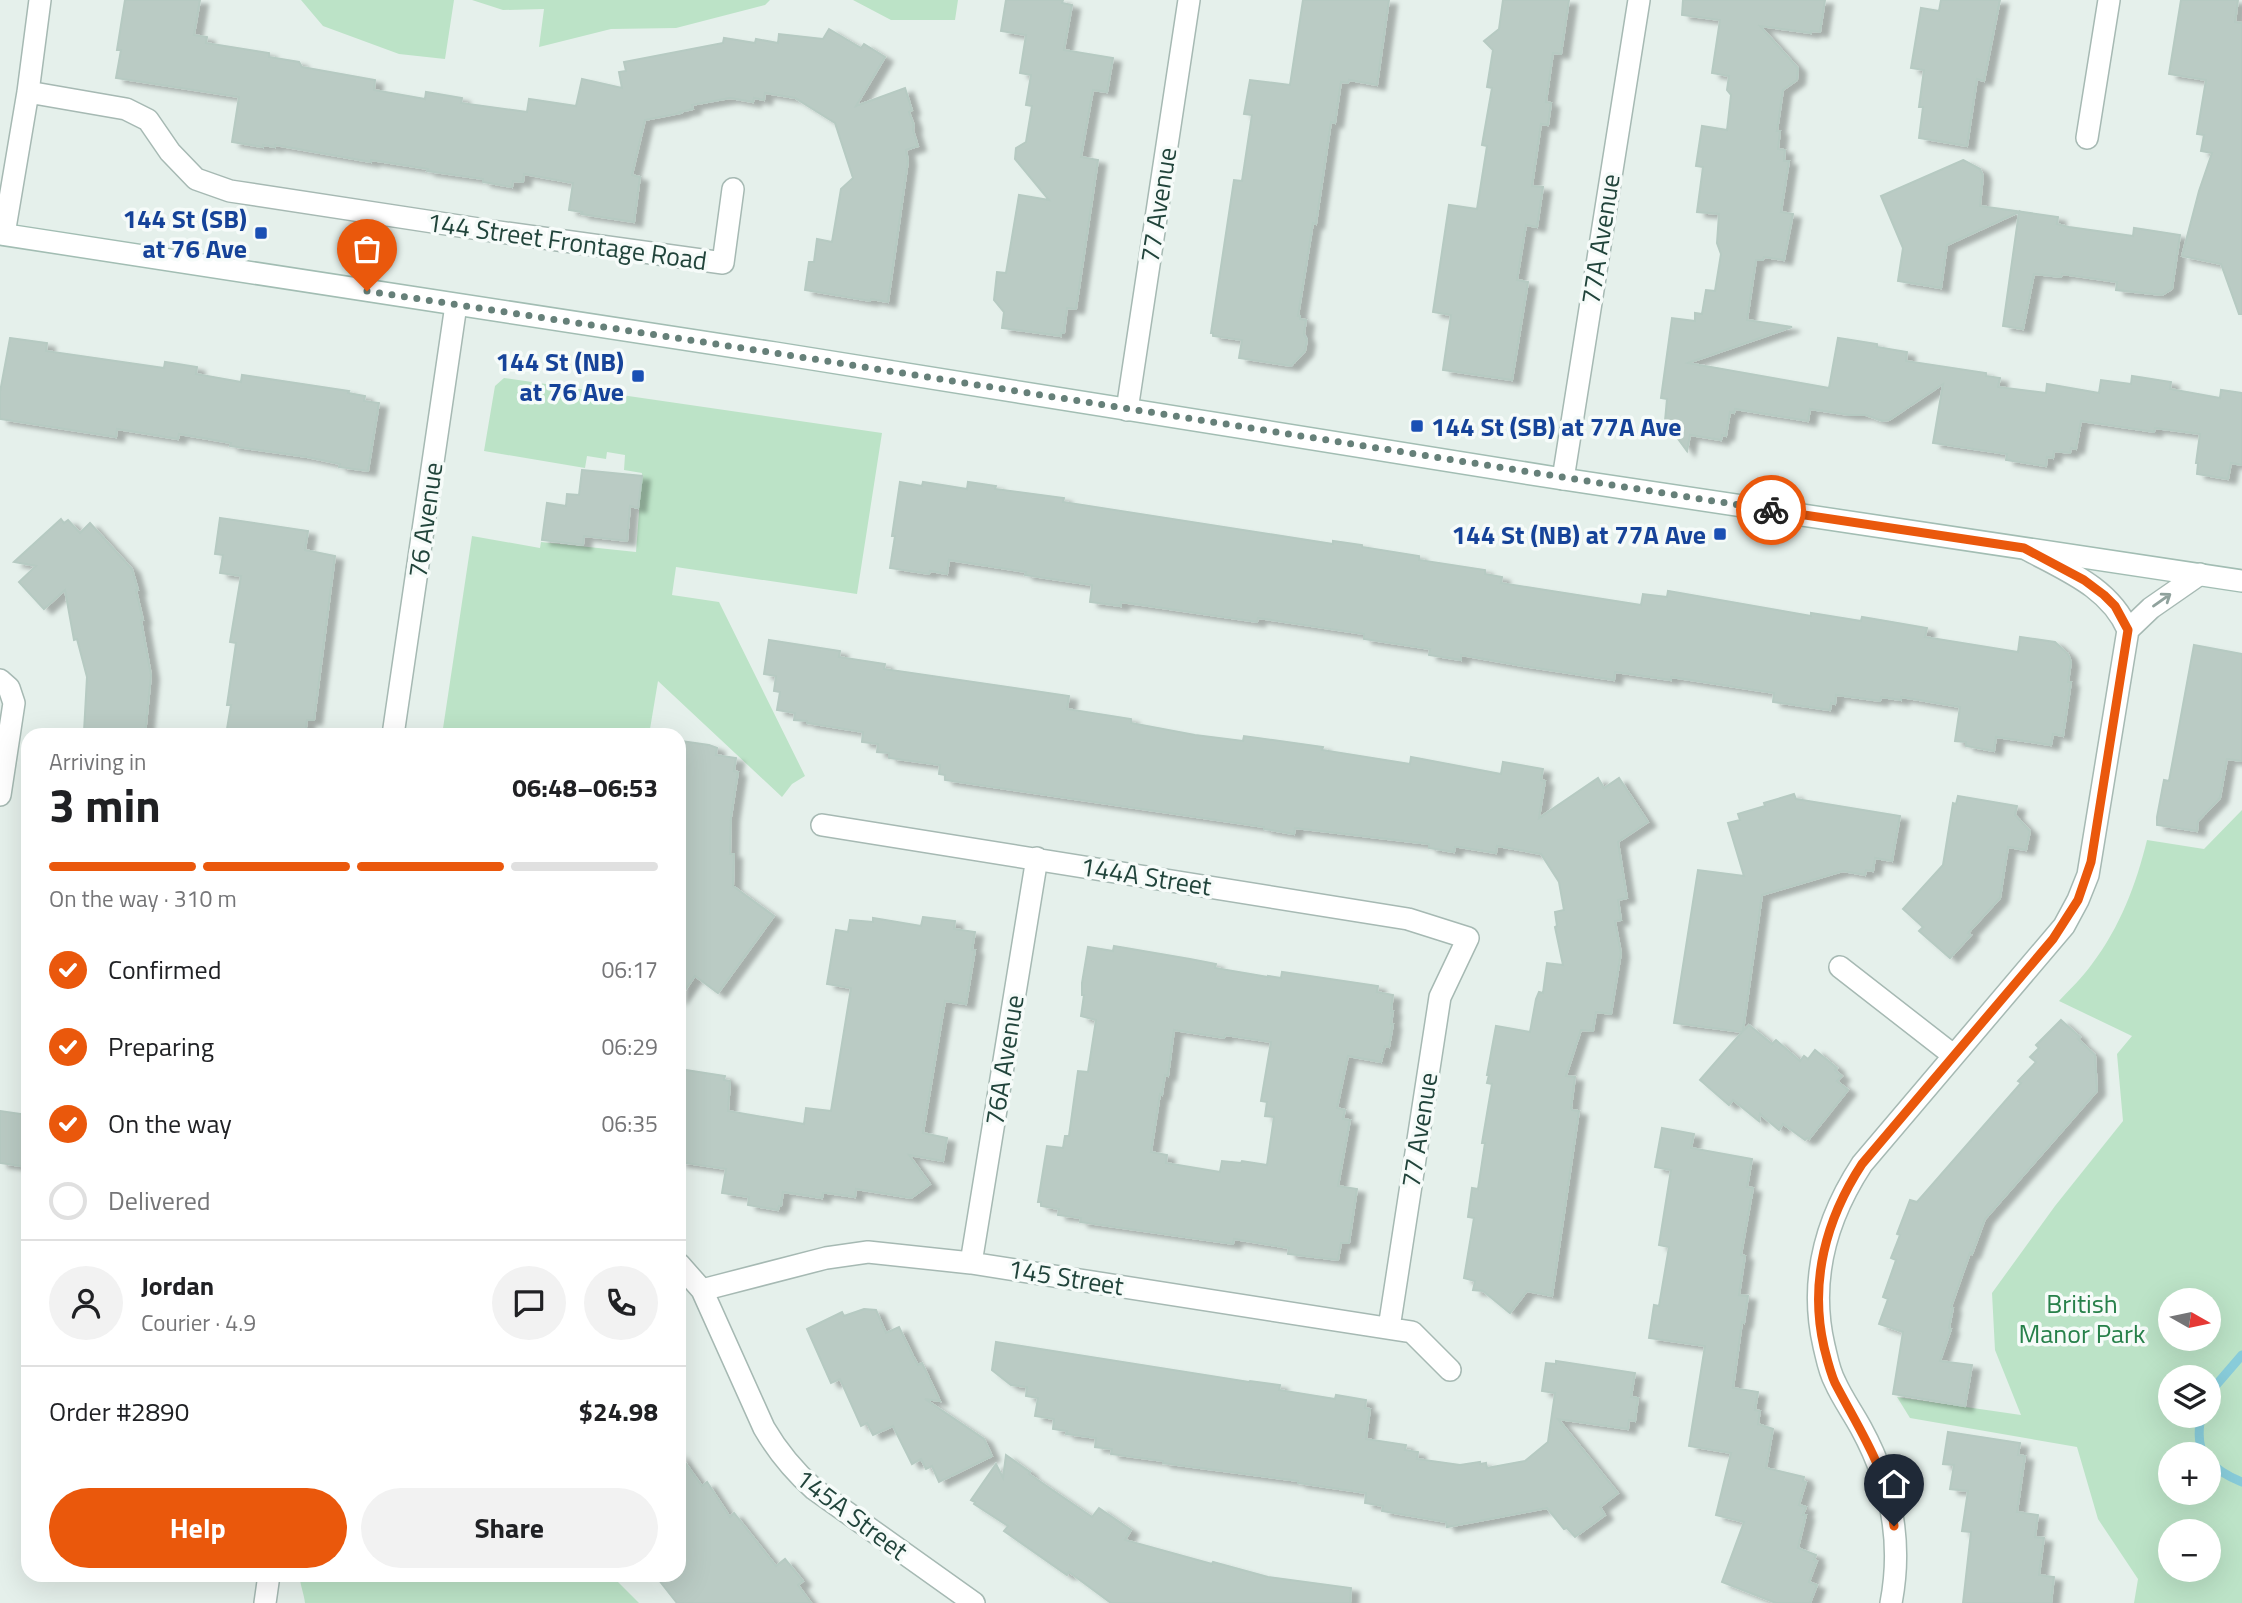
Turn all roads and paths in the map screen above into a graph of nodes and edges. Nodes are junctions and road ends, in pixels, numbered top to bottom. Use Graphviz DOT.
graph roads {
  1 [pos="40,0"];
  2 [pos="1189,0"];
  3 [pos="1639,0"];
  4 [pos="2109,0"];
  5 [pos="28,92"];
  6 [pos="2087,138"];
  7 [pos="733,189"];
  8 [pos="2,234"];
  9 [pos="456,305"];
  10 [pos="1127,410"];
  11 [pos="1563,479"];
  12 [pos="2024,548"];
  13 [pos="2200,574"];
  14 [pos="2242,581"];
  15 [pos="2128,630"];
  16 [pos="5,684"];
  17 [pos="394,728"];
  18 [pos="0,795"];
  19 [pos="822,825"];
  20 [pos="1037,858"];
  21 [pos="1468,938"];
  22 [pos="1840,967"];
  23 [pos="1953,1055"];
  24 [pos="971,1262"];
  25 [pos="686,1272"];
  26 [pos="702,1290"];
  27 [pos="1390,1328"];
  28 [pos="1450,1370"];
  29 [pos="268,1582"];
  30 [pos="265,1603"];
  31 [pos="974,1603"];
  32 [pos="1891,1603"];
  1 -- 5 [label="street"];
  2 -- 10 [label="street, 77 Avenue"];
  3 -- 11 [label="street, 77A Avenue"];
  4 -- 6 [label="street"];
  5 -- 7 [label="street, 144 Street Frontage Road"];
  5 -- 8 [label="street"];
  8 -- 9 [label="street"];
  9 -- 10 [label="street"];
  9 -- 17 [label="street, 76 Avenue"];
  10 -- 11 [label="street"];
  11 -- 12 [label="street"];
  12 -- 13 [label="street"];
  12 -- 15 [label="street"];
  13 -- 14 [label="street"];
  15 -- 13 [label="street, one-way"];
  15 -- 23 [label="street"];
  16 -- 18 [label="street"];
  19 -- 20 [label="street, 144A Street"];
  20 -- 21 [label="street, 144A Street"];
  20 -- 24 [label="street, 76A Avenue"];
  21 -- 27 [label="street, 77 Avenue"];
  22 -- 23 [label="street"];
  23 -- 32 [label="street"];
  24 -- 26 [label="street, 145 Street"];
  24 -- 27 [label="street, 145 Street"];
  25 -- 26 [label="street"];
  26 -- 31 [label="street, 145A Street"];
  27 -- 28 [label="street, 145 Street"];
  29 -- 30 [label="street"];
}
